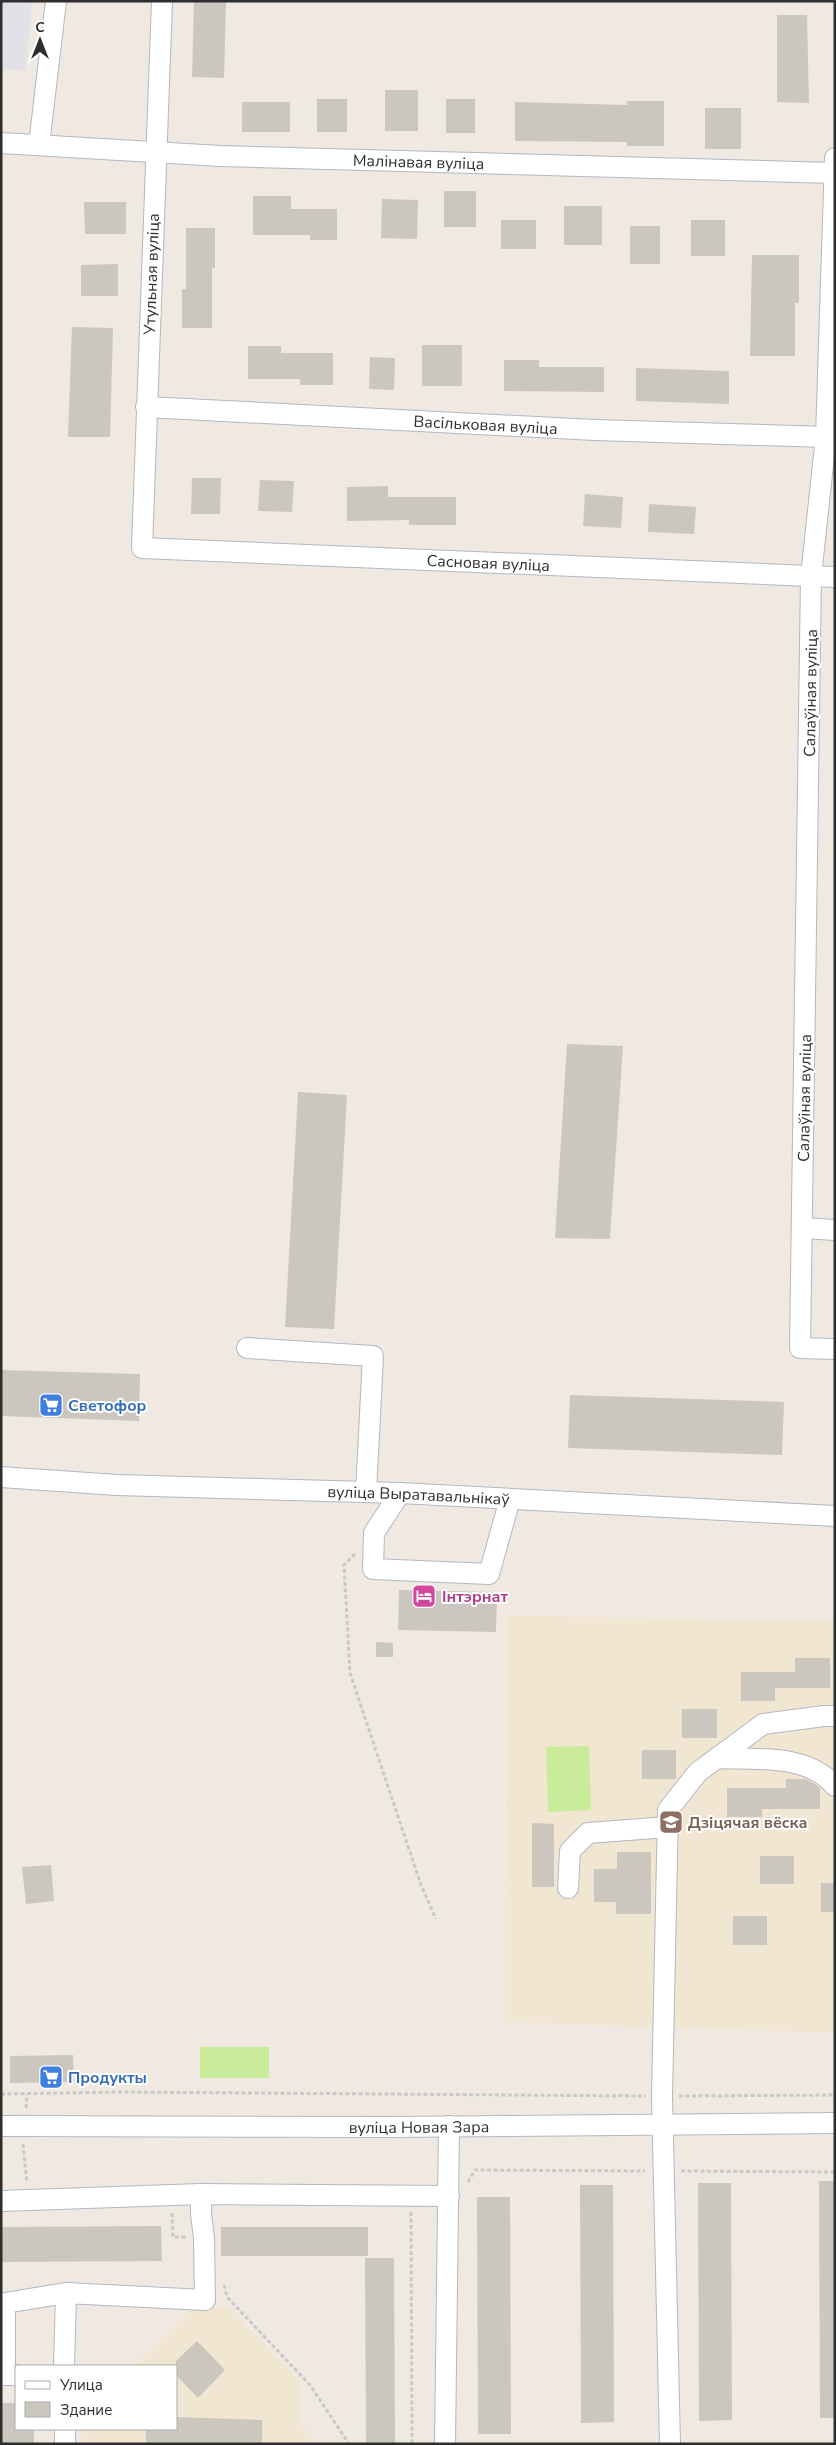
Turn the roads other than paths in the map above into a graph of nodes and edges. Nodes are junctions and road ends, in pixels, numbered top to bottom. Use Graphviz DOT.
graph roads {
  1 [pos="56,1"];
  2 [pos="162,1"];
  3 [pos="1,143"];
  4 [pos="39,145"];
  5 [pos="156,152"];
  6 [pos="834,165"];
  7 [pos="146,407"];
  8 [pos="826,437"];
  9 [pos="142,548"];
  10 [pos="811,576"];
  11 [pos="835,577"];
  12 [pos="803,1228"];
  13 [pos="835,1230"];
  14 [pos="247,1348"];
  15 [pos="835,1349"];
  16 [pos="1,1477"];
  17 [pos="366,1492"];
  18 [pos="400,1493"];
  19 [pos="510,1499"];
  20 [pos="835,1516"];
  21 [pos="835,1716"];
  22 [pos="717,1758"];
  23 [pos="835,1786"];
  24 [pos="668,1827"];
  25 [pos="568,1888"];
  26 [pos="835,2123"];
  27 [pos="663,2125"];
  28 [pos="1,2126"];
  29 [pos="449,2126"];
  30 [pos="457,2191"];
  31 [pos="201,2194"];
  32 [pos="1,2201"];
  33 [pos="66,2293"];
  34 [pos="64,2365"];
  35 [pos="15,2375"];
  36 [pos="65,2430"];
  37 [pos="65,2444"];
  38 [pos="445,2444"];
  39 [pos="670,2444"];
  1 -- 4 [label="street"];
  2 -- 5 [label="street, Утульная вуліца"];
  3 -- 4 [label="street, Малінавая вуліца"];
  4 -- 5 [label="street, Малінавая вуліца"];
  5 -- 6 [label="street, Малінавая вуліца"];
  5 -- 7 [label="street, Утульная вуліца"];
  6 -- 8 [label="street, Салаўіная вуліца"];
  7 -- 8 [label="street, Васільковая вуліца"];
  7 -- 9 [label="street, Утульная вуліца"];
  8 -- 10 [label="street, Салаўіная вуліца"];
  9 -- 10 [label="street, Сасновая вуліца"];
  10 -- 11 [label="street, Сасновая вуліца"];
  10 -- 12 [label="street, Салаўіная вуліца"];
  12 -- 13 [label="street"];
  12 -- 15 [label="street, Салаўіная вуліца"];
  14 -- 17 [label="street"];
  16 -- 17 [label="street, вуліца Выратавальнікаў"];
  17 -- 18 [label="street, вуліца Выратавальнікаў"];
  18 -- 19 [label="street, вуліца Выратавальнікаў"];
  18 -- 19 [label="street"];
  19 -- 20 [label="street, вуліца Выратавальнікаў"];
  21 -- 22 [label="street"];
  22 -- 23 [label="street"];
  22 -- 24 [label="street"];
  24 -- 25 [label="street"];
  24 -- 27 [label="street"];
  26 -- 27 [label="street, вуліца Новая Зара"];
  27 -- 29 [label="street, вуліца Новая Зара"];
  27 -- 39 [label="street"];
  28 -- 29 [label="street, вуліца Новая Зара"];
  29 -- 30 [label="street"];
  30 -- 31 [label="street"];
  30 -- 38 [label="street"];
  31 -- 32 [label="street"];
  31 -- 33 [label="street"];
  33 -- 34 [label="street"];
  33 -- 35 [label="street"];
  36 -- 37 [label="street"];
}
